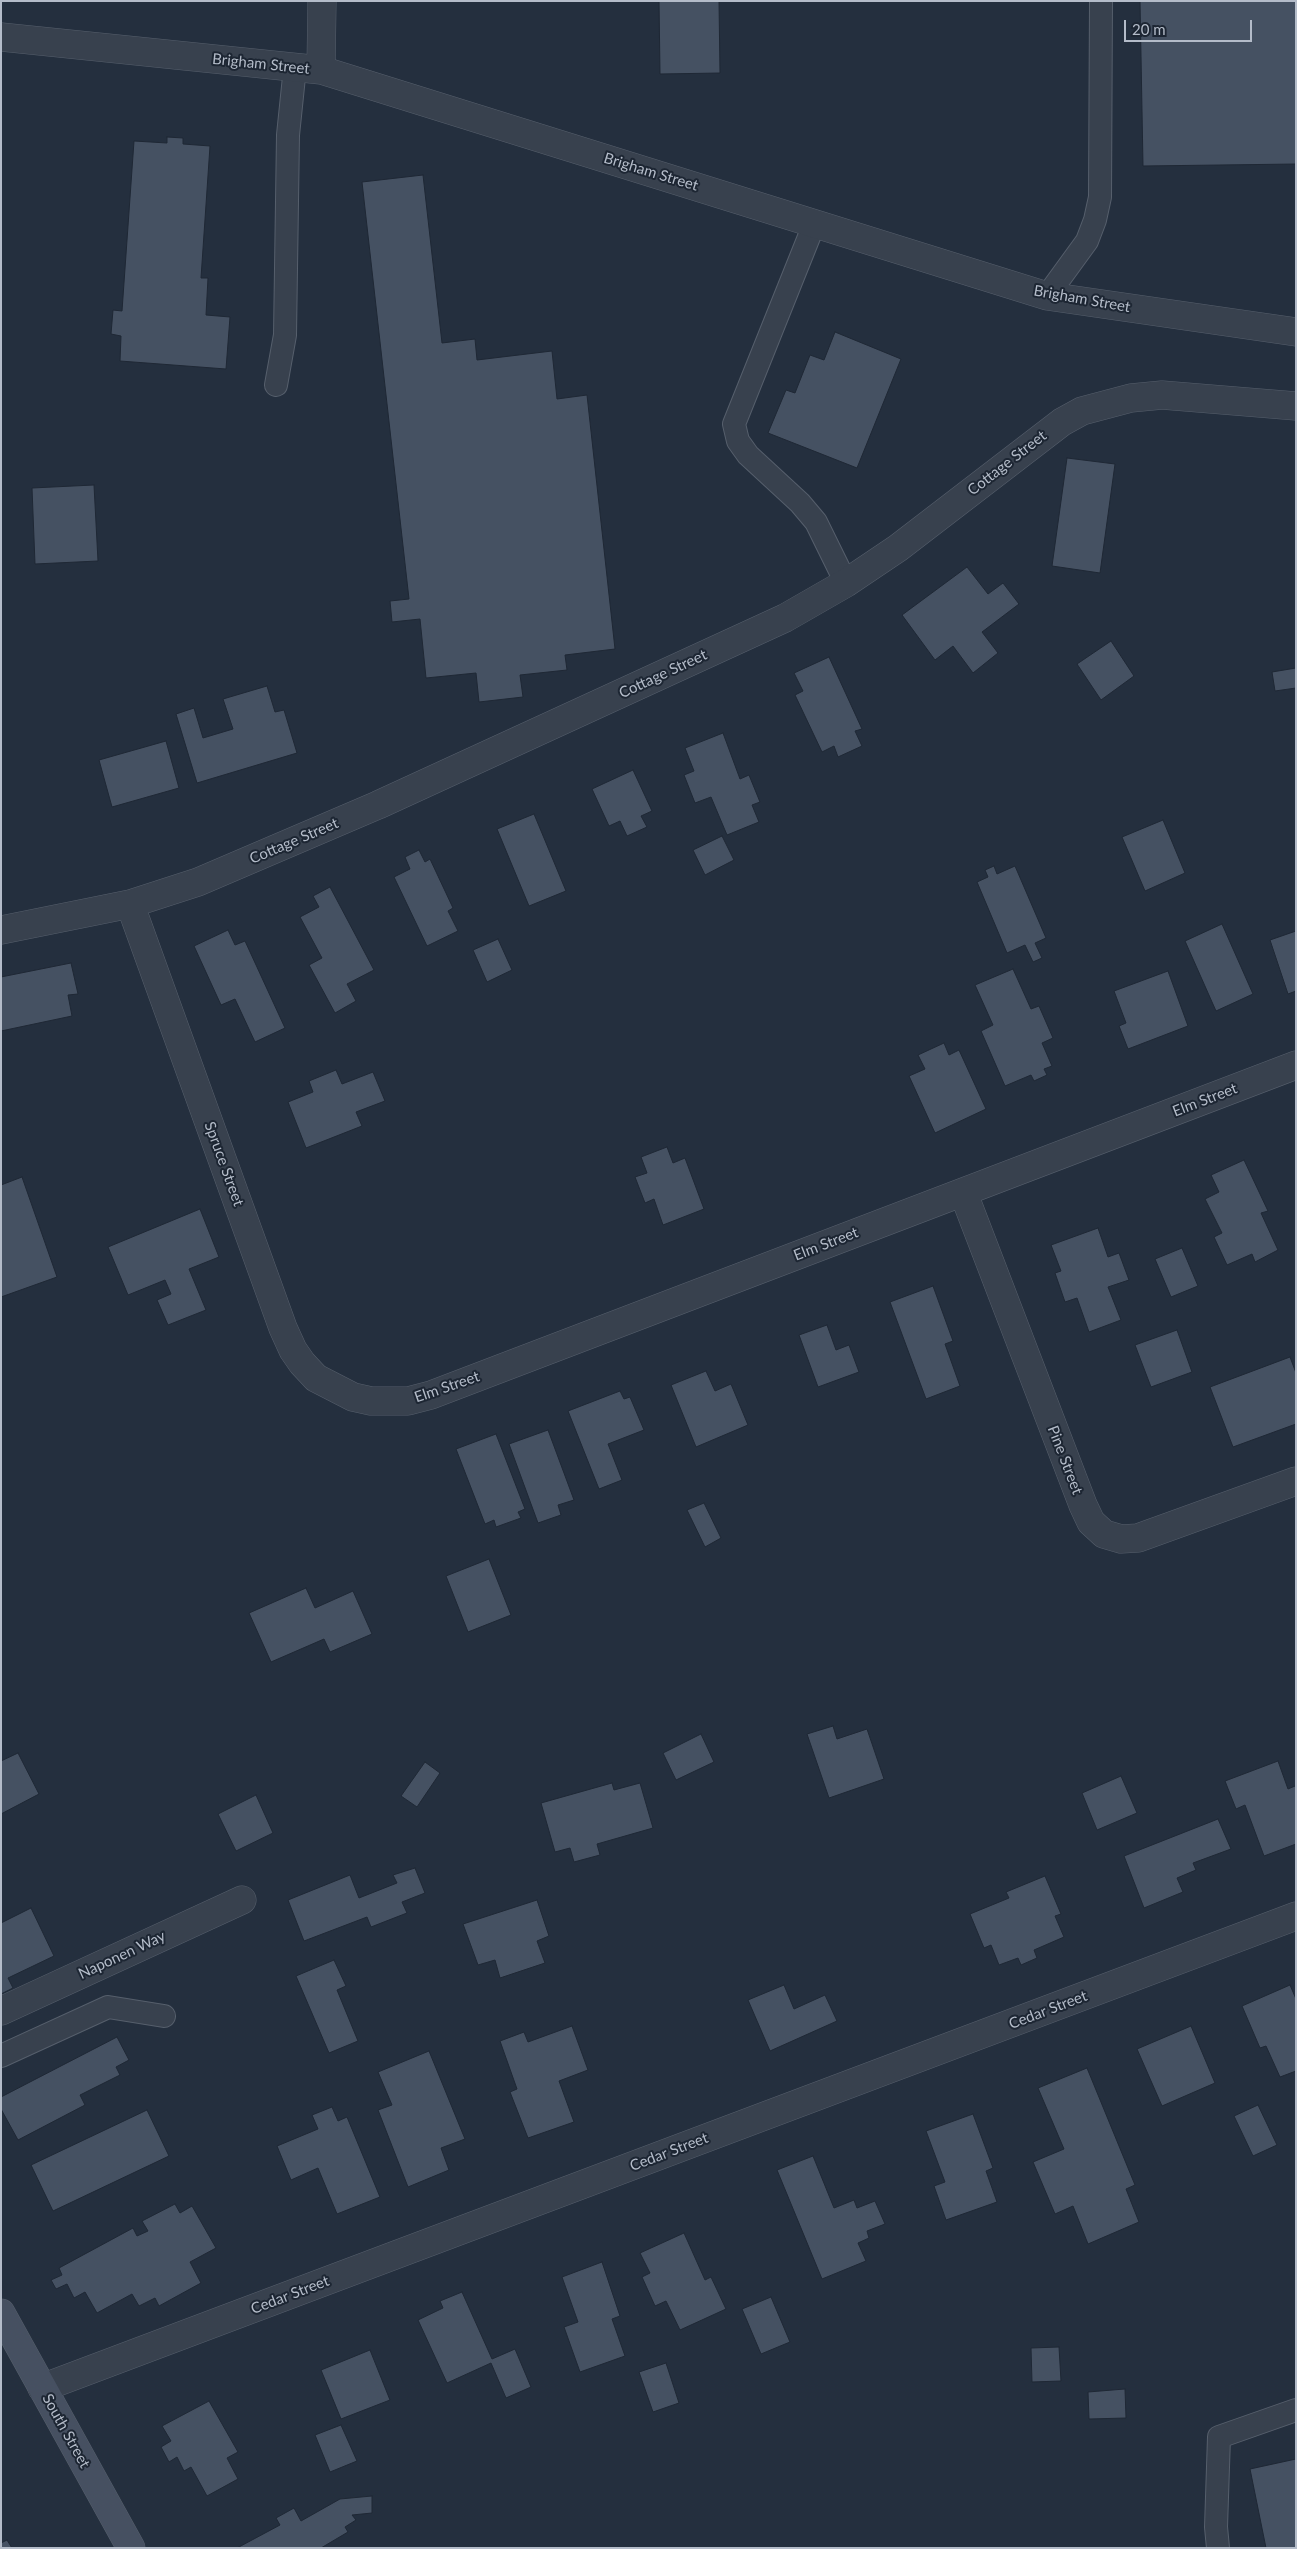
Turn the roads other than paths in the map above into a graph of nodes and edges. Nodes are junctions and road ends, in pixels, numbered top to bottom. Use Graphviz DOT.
graph roads {
  1 [pos="322,1"];
  2 [pos="1101,1"];
  3 [pos="1,36"];
  4 [pos="308,69"];
  5 [pos="815,222"];
  6 [pos="1047,296"];
  7 [pos="1296,332"];
  8 [pos="276,386"];
  9 [pos="1296,406"];
  10 [pos="846,583"];
  11 [pos="130,904"];
  12 [pos="1,930"];
  13 [pos="1296,1065"];
  14 [pos="963,1192"];
  15 [pos="353,1397"];
  16 [pos="1296,1482"];
  17 [pos="242,1900"];
  18 [pos="1296,1916"];
  19 [pos="1,2011"];
  20 [pos="164,2016"];
  21 [pos="1,2056"];
  22 [pos="1,2313"];
  23 [pos="42,2388"];
  24 [pos="1296,2410"];
  25 [pos="131,2548"];
  26 [pos="1218,2548"];
  1 -- 4 [label="street"];
  2 -- 6 [label="lane"];
  3 -- 4 [label="street, Brigham Street"];
  4 -- 5 [label="street, Brigham Street"];
  4 -- 8 [label="lane"];
  5 -- 6 [label="street, Brigham Street"];
  5 -- 10 [label="lane"];
  6 -- 7 [label="street, Brigham Street"];
  9 -- 10 [label="street, Cottage Street"];
  10 -- 11 [label="street, Cottage Street"];
  11 -- 12 [label="street, Cottage Street"];
  11 -- 15 [label="street, Spruce Street"];
  13 -- 14 [label="street, Elm Street"];
  14 -- 15 [label="street, Elm Street"];
  14 -- 16 [label="street, Pine Street"];
  17 -- 19 [label="street, Naponen Way"];
  18 -- 23 [label="street, Cedar Street"];
  20 -- 21 [label="lane"];
  22 -- 23 [label="main road, South Street"];
  23 -- 25 [label="main road, South Street"];
  24 -- 26 [label="lane"];
}
